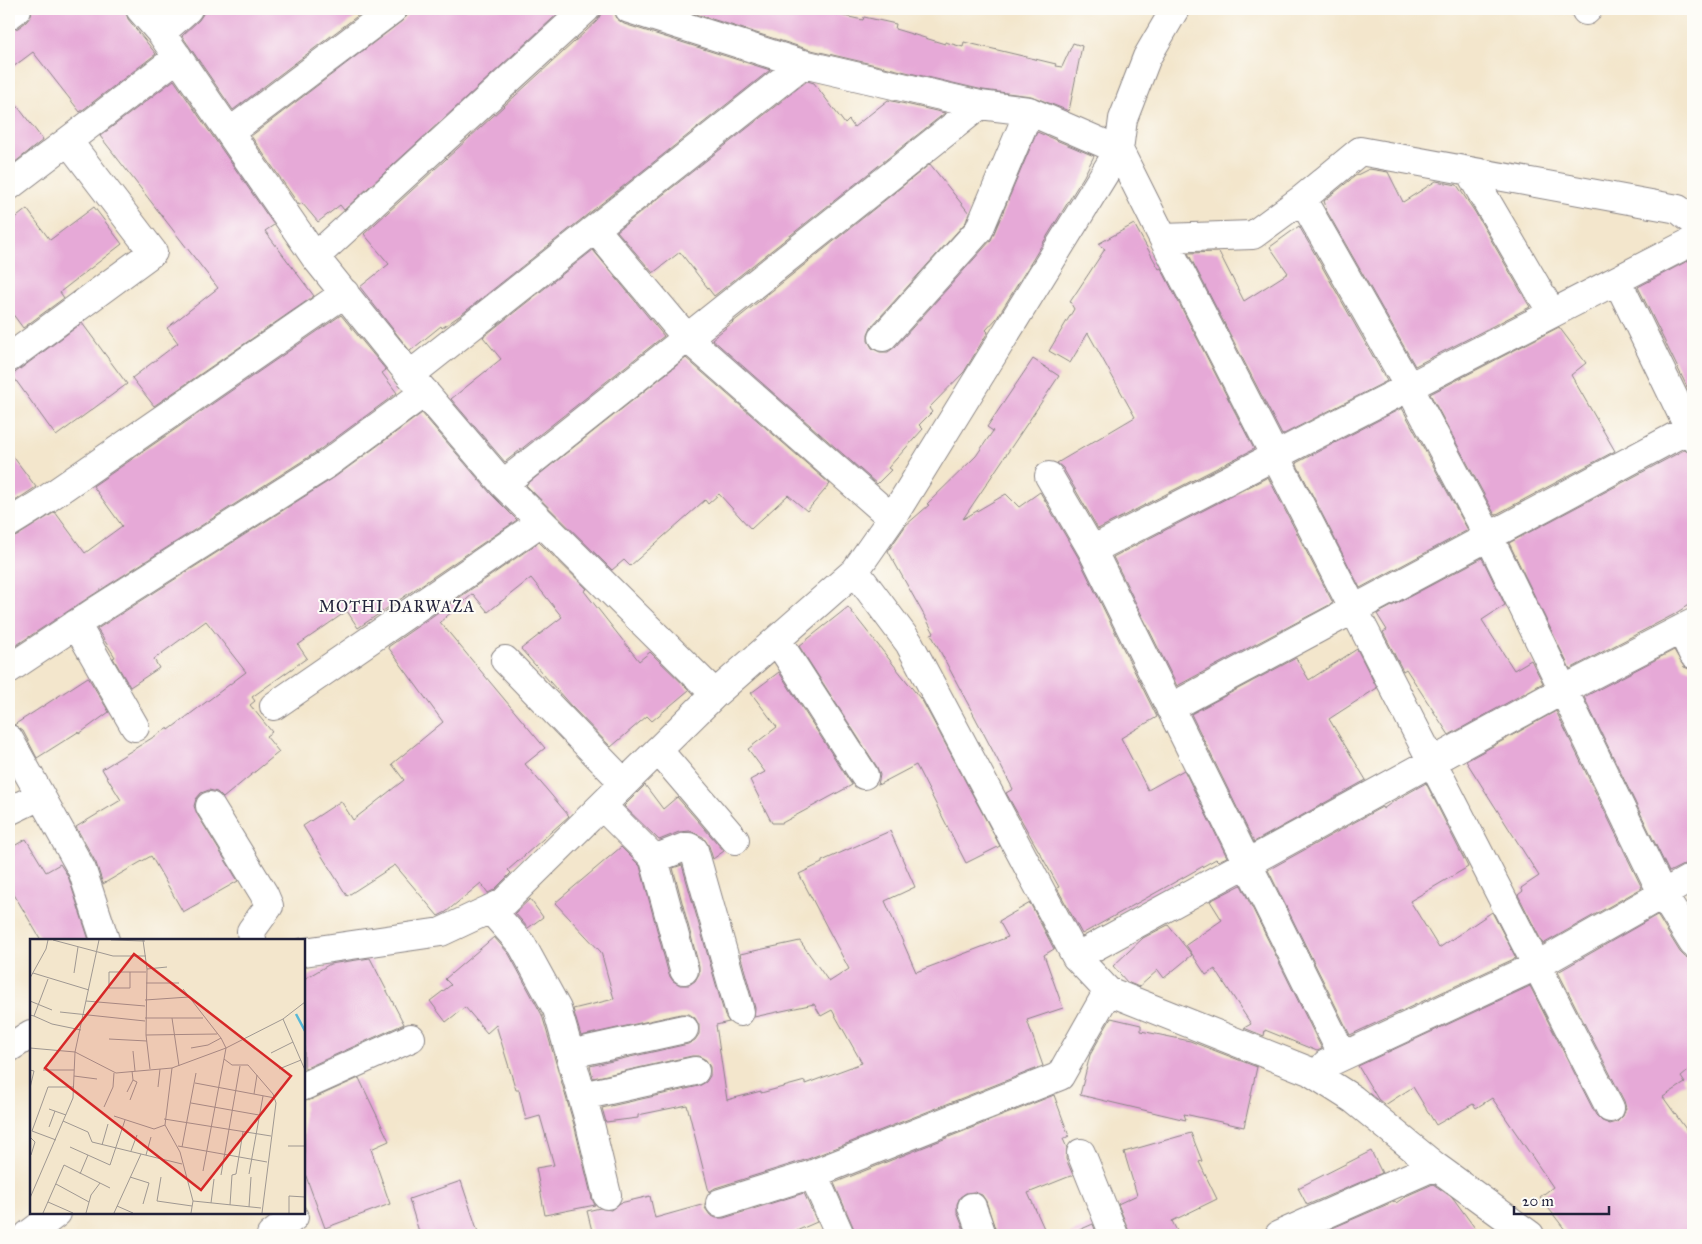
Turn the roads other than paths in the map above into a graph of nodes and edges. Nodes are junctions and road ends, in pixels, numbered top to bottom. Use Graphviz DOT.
graph roads {
  1 [pos="17,9"];
  2 [pos="140,9"];
  3 [pos="188,9"];
  4 [pos="393,9"];
  5 [pos="586,9"];
  6 [pos="629,9"];
  7 [pos="1175,9"];
  8 [pos="9,15"];
  9 [pos="161,33"];
  10 [pos="178,57"];
  11 [pos="803,64"];
  12 [pos="980,105"];
  13 [pos="1029,111"];
  14 [pos="230,132"];
  15 [pos="68,141"];
  16 [pos="1119,150"];
  17 [pos="1469,171"];
  18 [pos="9,186"];
  19 [pos="1302,199"];
  20 [pos="1693,220"];
  21 [pos="595,229"];
  22 [pos="1163,238"];
  23 [pos="1693,241"];
  24 [pos="315,256"];
  25 [pos="1617,280"];
  26 [pos="345,293"];
  27 [pos="1552,313"];
  28 [pos="883,337"];
  29 [pos="687,338"];
  30 [pos="9,358"];
  31 [pos="417,384"];
  32 [pos="1409,387"];
  33 [pos="1691,433"];
  34 [pos="1275,456"];
  35 [pos="1049,476"];
  36 [pos="503,484"];
  37 [pos="892,518"];
  38 [pos="541,522"];
  39 [pos="9,523"];
  40 [pos="1489,537"];
  41 [pos="1092,550"];
  42 [pos="855,571"];
  43 [pos="1354,610"];
  44 [pos="76,624"];
  45 [pos="1687,626"];
  46 [pos="777,640"];
  47 [pos="1693,654"];
  48 [pos="505,660"];
  49 [pos="9,669"];
  50 [pos="1563,690"];
  51 [pos="715,694"];
  52 [pos="274,706"];
  53 [pos="1170,708"];
  54 [pos="135,727"];
  55 [pos="9,739"];
  56 [pos="658,750"];
  57 [pos="1432,762"];
  58 [pos="864,775"];
  59 [pos="624,783"];
  60 [pos="40,796"];
  61 [pos="210,806"];
  62 [pos="602,806"];
  63 [pos="9,811"];
  64 [pos="735,840"];
  65 [pos="654,859"];
  66 [pos="1248,864"];
  67 [pos="1693,877"];
  68 [pos="1663,895"];
  69 [pos="490,909"];
  70 [pos="105,939"];
  71 [pos="252,939"];
  72 [pos="1693,943"];
  73 [pos="305,952"];
  74 [pos="1076,957"];
  75 [pos="1536,966"];
  76 [pos="684,970"];
  77 [pos="1108,991"];
  78 [pos="740,1012"];
  79 [pos="684,1029"];
  80 [pos="30,1035"];
  81 [pos="411,1038"];
  82 [pos="9,1048"];
  83 [pos="570,1054"];
  84 [pos="1343,1056"];
  85 [pos="695,1071"];
  86 [pos="1308,1072"];
  87 [pos="305,1086"];
  88 [pos="582,1096"];
  89 [pos="1610,1108"];
  90 [pos="1080,1153"];
  91 [pos="1435,1166"];
  92 [pos="813,1174"];
  93 [pos="607,1195"];
  94 [pos="720,1203"];
  95 [pos="972,1207"];
  96 [pos="56,1214"];
  97 [pos="297,1222"];
  98 [pos="28,1235"];
  99 [pos="271,1235"];
  100 [pos="840,1235"];
  101 [pos="982,1235"];
  102 [pos="1114,1235"];
  103 [pos="1279,1235"];
  104 [pos="1530,1235"];
  1 -- 8 [label="street"];
  2 -- 9 [label="street"];
  3 -- 9 [label="street"];
  4 -- 14 [label="street"];
  5 -- 24 [label="street"];
  6 -- 11 [label="street"];
  7 -- 16 [label="street"];
  9 -- 10 [label="street"];
  10 -- 14 [label="street"];
  10 -- 15 [label="street"];
  11 -- 12 [label="street"];
  11 -- 21 [label="street"];
  12 -- 13 [label="street"];
  12 -- 29 [label="street"];
  13 -- 16 [label="street"];
  13 -- 28 [label="street"];
  14 -- 24 [label="street"];
  15 -- 18 [label="street"];
  15 -- 30 [label="street"];
  16 -- 22 [label="street"];
  16 -- 37 [label="street"];
  17 -- 19 [label="street"];
  17 -- 20 [label="street"];
  17 -- 27 [label="street"];
  19 -- 22 [label="street"];
  19 -- 32 [label="street"];
  21 -- 29 [label="street"];
  21 -- 31 [label="street"];
  22 -- 34 [label="street"];
  23 -- 25 [label="street"];
  24 -- 26 [label="street"];
  25 -- 27 [label="street"];
  25 -- 33 [label="street"];
  26 -- 31 [label="street"];
  26 -- 39 [label="street"];
  27 -- 32 [label="street"];
  29 -- 36 [label="street"];
  29 -- 37 [label="street"];
  31 -- 36 [label="street"];
  31 -- 44 [label="street"];
  32 -- 34 [label="street"];
  32 -- 40 [label="street"];
  33 -- 40 [label="street"];
  34 -- 41 [label="street"];
  34 -- 43 [label="street"];
  35 -- 41 [label="street"];
  36 -- 38 [label="street"];
  37 -- 42 [label="street"];
  38 -- 51 [label="street"];
  38 -- 52 [label="street"];
  40 -- 43 [label="street"];
  40 -- 50 [label="street"];
  41 -- 53 [label="street"];
  42 -- 46 [label="street"];
  42 -- 74 [label="street"];
  43 -- 53 [label="street"];
  43 -- 57 [label="street"];
  44 -- 49 [label="street"];
  44 -- 54 [label="street"];
  45 -- 47 [label="street"];
  45 -- 50 [label="street"];
  46 -- 51 [label="street"];
  46 -- 58 [label="street"];
  48 -- 59 [label="street"];
  50 -- 57 [label="street"];
  50 -- 68 [label="street"];
  51 -- 56 [label="street"];
  53 -- 66 [label="street"];
  55 -- 60 [label="street"];
  56 -- 59 [label="street"];
  56 -- 64 [label="street"];
  57 -- 66 [label="street"];
  57 -- 75 [label="street"];
  59 -- 62 [label="street"];
  60 -- 63 [label="street"];
  60 -- 70 [label="street"];
  61 -- 71 [label="street"];
  62 -- 65 [label="street"];
  62 -- 69 [label="street"];
  65 -- 76 [label="street"];
  65 -- 78 [label="street"];
  66 -- 74 [label="street"];
  66 -- 84 [label="street"];
  67 -- 68 [label="street"];
  68 -- 72 [label="street"];
  68 -- 75 [label="street"];
  69 -- 73 [label="street"];
  69 -- 83 [label="street"];
  74 -- 77 [label="street"];
  75 -- 84 [label="street"];
  75 -- 89 [label="street"];
  77 -- 86 [label="street"];
  77 -- 92 [label="street"];
  79 -- 83 [label="street"];
  80 -- 82 [label="street"];
  81 -- 87 [label="street"];
  83 -- 88 [label="street"];
  84 -- 86 [label="street"];
  85 -- 88 [label="street"];
  86 -- 91 [label="street"];
  88 -- 93 [label="street"];
  90 -- 102 [label="street"];
  91 -- 103 [label="street"];
  91 -- 104 [label="street"];
  92 -- 94 [label="street"];
  92 -- 100 [label="street"];
  95 -- 101 [label="street"];
  96 -- 98 [label="street"];
  97 -- 99 [label="street"];
}
